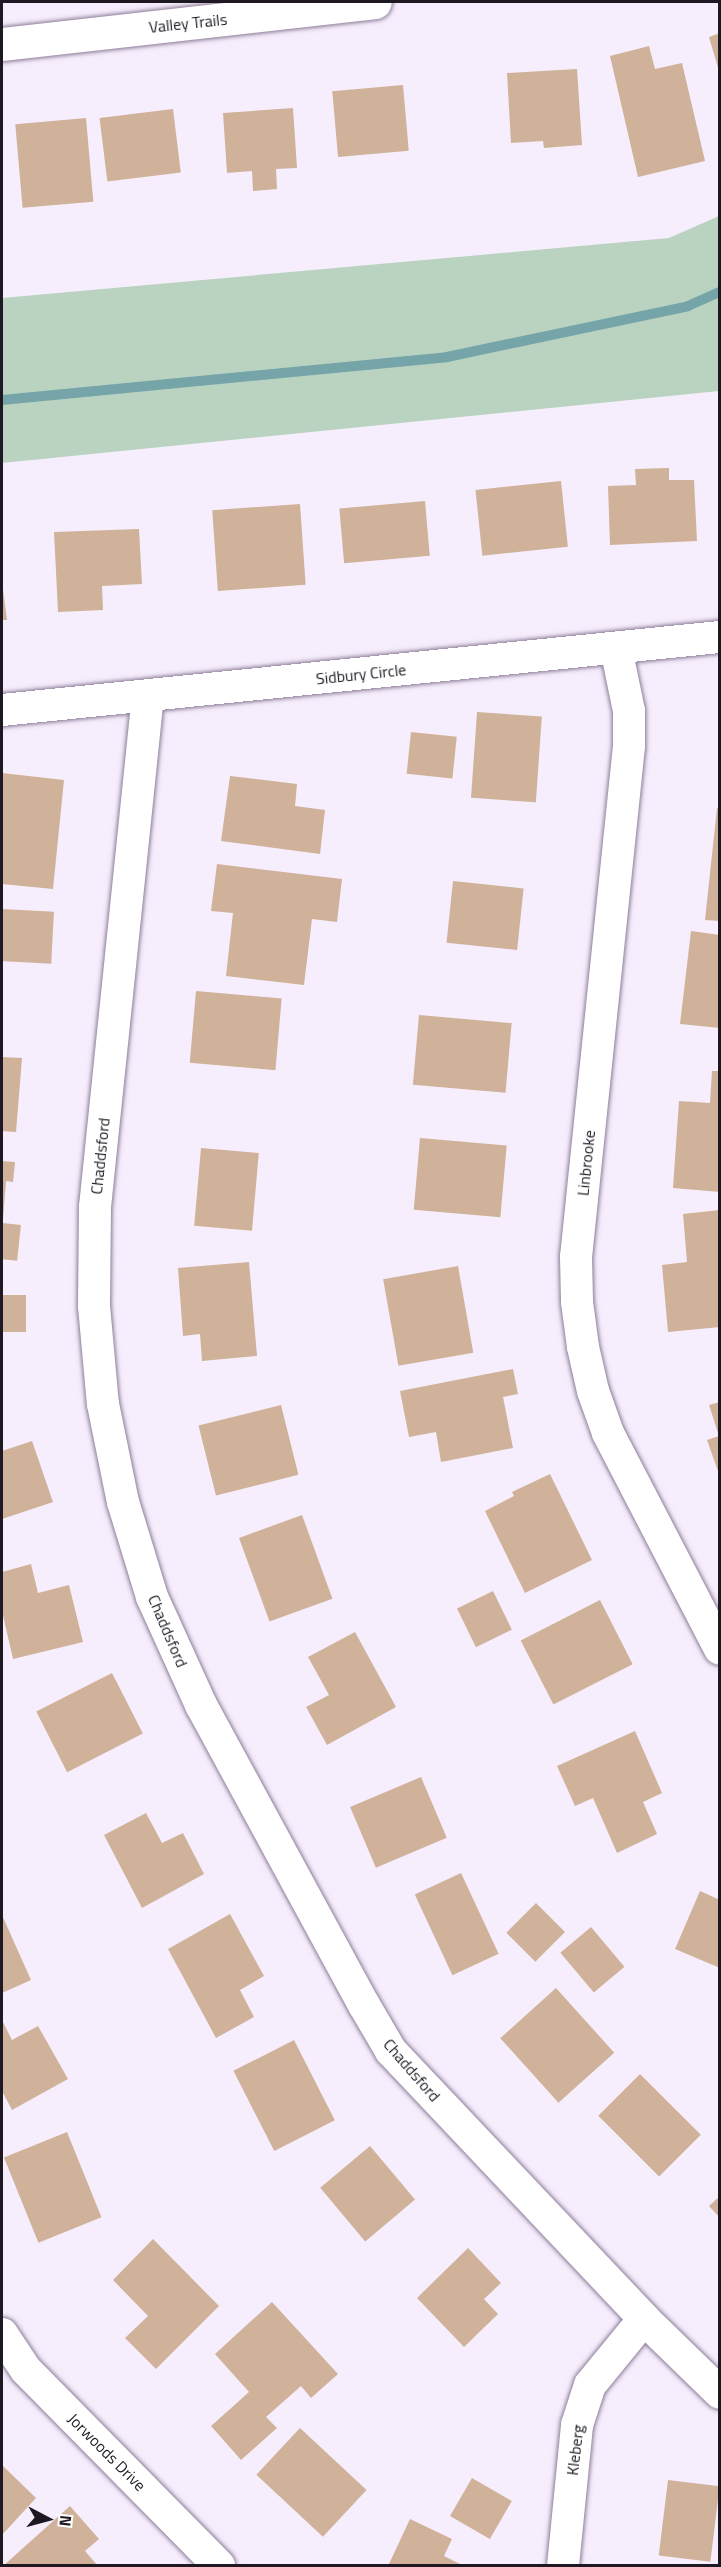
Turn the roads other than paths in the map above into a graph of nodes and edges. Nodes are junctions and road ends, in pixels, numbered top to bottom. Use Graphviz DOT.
graph roads {
  1 [pos="375,2"];
  2 [pos="2,44"];
  3 [pos="720,637"];
  4 [pos="616,648"];
  5 [pos="148,695"];
  6 [pos="2,710"];
  7 [pos="720,1649"];
  8 [pos="644,2319"];
  9 [pos="2,2334"];
  10 [pos="720,2392"];
  11 [pos="219,2565"];
  12 [pos="563,2565"];
  1 -- 2 [label="street, Valley Trails"];
  3 -- 4 [label="street, Sidbury Circle"];
  4 -- 5 [label="street, Sidbury Circle"];
  4 -- 7 [label="street, Linbrooke"];
  5 -- 6 [label="street, Sidbury Circle"];
  5 -- 8 [label="street, Chaddsford"];
  8 -- 10 [label="street, Chaddsford"];
  8 -- 12 [label="street, Kleberg"];
  9 -- 11 [label="street, Jorwoods Drive"];
}
